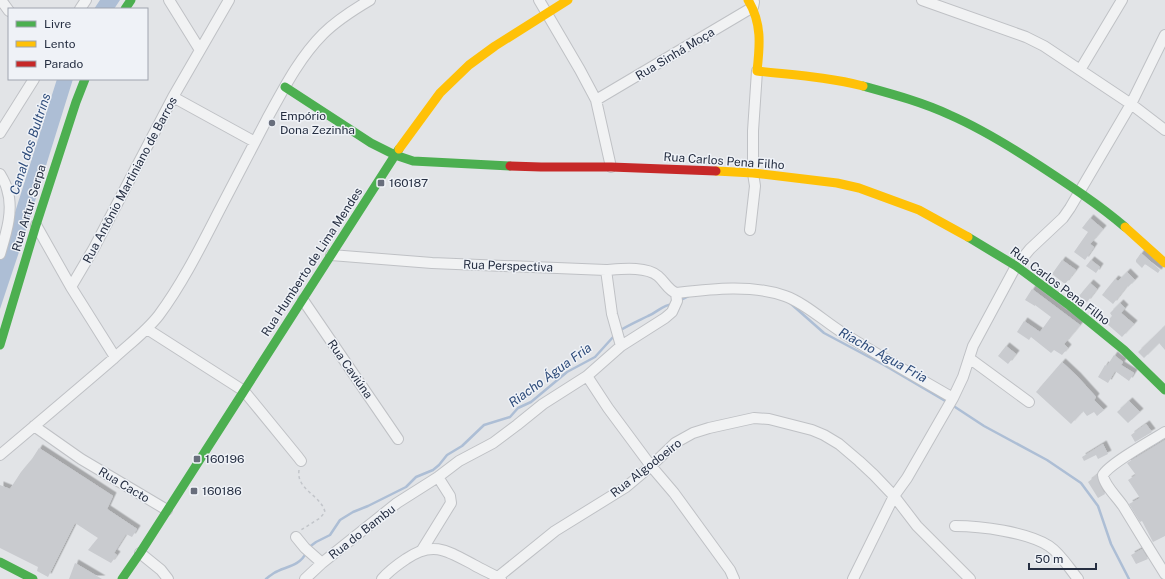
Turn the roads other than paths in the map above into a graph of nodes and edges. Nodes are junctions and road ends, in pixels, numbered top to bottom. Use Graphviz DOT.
graph roads {
  1 [pos="1,0"];
  2 [pos="169,0"];
  3 [pos="229,0"];
  4 [pos="370,0"];
  5 [pos="539,0"];
  6 [pos="568,0"];
  7 [pos="922,0"];
  8 [pos="1122,0"];
  9 [pos="752,2"];
  10 [pos="939,3"];
  11 [pos="8,10"];
  12 [pos="547,13"];
  13 [pos="1165,35"];
  14 [pos="200,50"];
  15 [pos="1080,70"];
  16 [pos="757,71"];
  17 [pos="33,80"];
  18 [pos="85,80"];
  19 [pos="285,87"];
  20 [pos="173,97"];
  21 [pos="596,100"];
  22 [pos="1131,104"];
  23 [pos="1165,130"];
  24 [pos="0,133"];
  25 [pos="255,142"];
  26 [pos="395,155"];
  27 [pos="612,167"];
  28 [pos="753,173"];
  29 [pos="0,174"];
  30 [pos="1080,192"];
  31 [pos="36,225"];
  32 [pos="750,230"];
  33 [pos="0,254"];
  34 [pos="331,255"];
  35 [pos="1165,263"];
  36 [pos="1016,266"];
  37 [pos="606,270"];
  38 [pos="71,287"];
  39 [pos="677,297"];
  40 [pos="302,300"];
  41 [pos="147,329"];
  42 [pos="620,344"];
  43 [pos="0,345"];
  44 [pos="115,356"];
  45 [pos="969,358"];
  46 [pos="587,376"];
  47 [pos="1165,390"];
  48 [pos="244,391"];
  49 [pos="953,399"];
  50 [pos="1029,402"];
  51 [pos="34,426"];
  52 [pos="1165,432"];
  53 [pos="398,439"];
  54 [pos="0,454"];
  55 [pos="301,462"];
  56 [pos="651,466"];
  57 [pos="438,477"];
  58 [pos="894,496"];
  59 [pos="168,510"];
  60 [pos="955,526"];
  61 [pos="296,537"];
  62 [pos="422,550"];
  63 [pos="140,553"];
  64 [pos="322,563"];
  65 [pos="4,564"];
  66 [pos="0,573"];
  67 [pos="1165,574"];
  68 [pos="858,577"];
  69 [pos="500,578"];
  70 [pos="34,579"];
  71 [pos="122,579"];
  72 [pos="168,579"];
  73 [pos="305,579"];
  74 [pos="382,579"];
  75 [pos="734,579"];
  76 [pos="970,579"];
  77 [pos="1078,579"];
  1 -- 11 [label="street"];
  2 -- 14 [label="street"];
  3 -- 14 [label="street, Rua Antônio Martiniano de Barros"];
  4 -- 19 [label="street"];
  5 -- 12 [label="street"];
  6 -- 12 [label="street, Rua Humberto de Lima Mendes"];
  7 -- 10 [label="street"];
  8 -- 15 [label="street"];
  9 -- 16 [label="street"];
  9 -- 21 [label="street, Rua Sinhá Moça"];
  10 -- 15 [label="street"];
  12 -- 21 [label="street"];
  12 -- 26 [label="street, Rua Humberto de Lima Mendes"];
  13 -- 22 [label="street"];
  14 -- 20 [label="street, Rua Antônio Martiniano de Barros"];
  15 -- 22 [label="street"];
  16 -- 28 [label="street"];
  16 -- 30 [label="street"];
  17 -- 24 [label="street"];
  18 -- 31 [label="street, Rua Artur Serpa"];
  19 -- 25 [label="street"];
  19 -- 26 [label="street, Rua Carlos Pena Filho"];
  20 -- 25 [label="street"];
  20 -- 38 [label="street, Rua Antônio Martiniano de Barros"];
  21 -- 27 [label="street"];
  22 -- 23 [label="street"];
  22 -- 30 [label="street"];
  25 -- 41 [label="street"];
  26 -- 27 [label="street, Rua Carlos Pena Filho"];
  26 -- 34 [label="street, Rua Humberto de Lima Mendes"];
  27 -- 28 [label="street, Rua Carlos Pena Filho"];
  28 -- 32 [label="street"];
  28 -- 36 [label="street, Rua Carlos Pena Filho"];
  29 -- 33 [label="street"];
  30 -- 35 [label="street"];
  30 -- 36 [label="street"];
  31 -- 38 [label="street"];
  31 -- 43 [label="street, Rua Artur Serpa"];
  34 -- 37 [label="street, Rua Perspectiva"];
  34 -- 40 [label="street, Rua Humberto de Lima Mendes"];
  36 -- 45 [label="street"];
  36 -- 47 [label="street, Rua Carlos Pena Filho"];
  37 -- 39 [label="street, Rua Perspectiva"];
  37 -- 42 [label="street"];
  38 -- 44 [label="street"];
  39 -- 42 [label="street, Rua do Bambu"];
  39 -- 49 [label="street"];
  40 -- 48 [label="street, Rua Humberto de Lima Mendes"];
  40 -- 53 [label="street, Rua Caviúna"];
  41 -- 44 [label="street"];
  41 -- 48 [label="street"];
  42 -- 46 [label="street, Rua do Bambu"];
  44 -- 51 [label="street"];
  45 -- 49 [label="street"];
  45 -- 50 [label="street"];
  46 -- 56 [label="street"];
  46 -- 57 [label="street, Rua do Bambu"];
  48 -- 55 [label="street"];
  48 -- 59 [label="street, Rua Humberto de Lima Mendes"];
  49 -- 58 [label="street"];
  51 -- 54 [label="street"];
  51 -- 59 [label="street, Rua Cacto"];
  52 -- 67 [label="street"];
  56 -- 58 [label="street, Rua Algodoeiro"];
  56 -- 69 [label="street, Rua Algodoeiro"];
  56 -- 75 [label="street"];
  57 -- 62 [label="street"];
  57 -- 64 [label="street, Rua do Bambu"];
  58 -- 68 [label="street"];
  58 -- 76 [label="street, Rua Algodoeiro"];
  59 -- 63 [label="street, Rua Humberto de Lima Mendes"];
  60 -- 77 [label="street"];
  61 -- 64 [label="street, Rua do Bambu"];
  62 -- 69 [label="street"];
  62 -- 74 [label="street"];
  63 -- 71 [label="street, Rua Humberto de Lima Mendes"];
  63 -- 72 [label="street"];
  64 -- 73 [label="street"];
  65 -- 66 [label="street"];
  65 -- 70 [label="street"];
}
